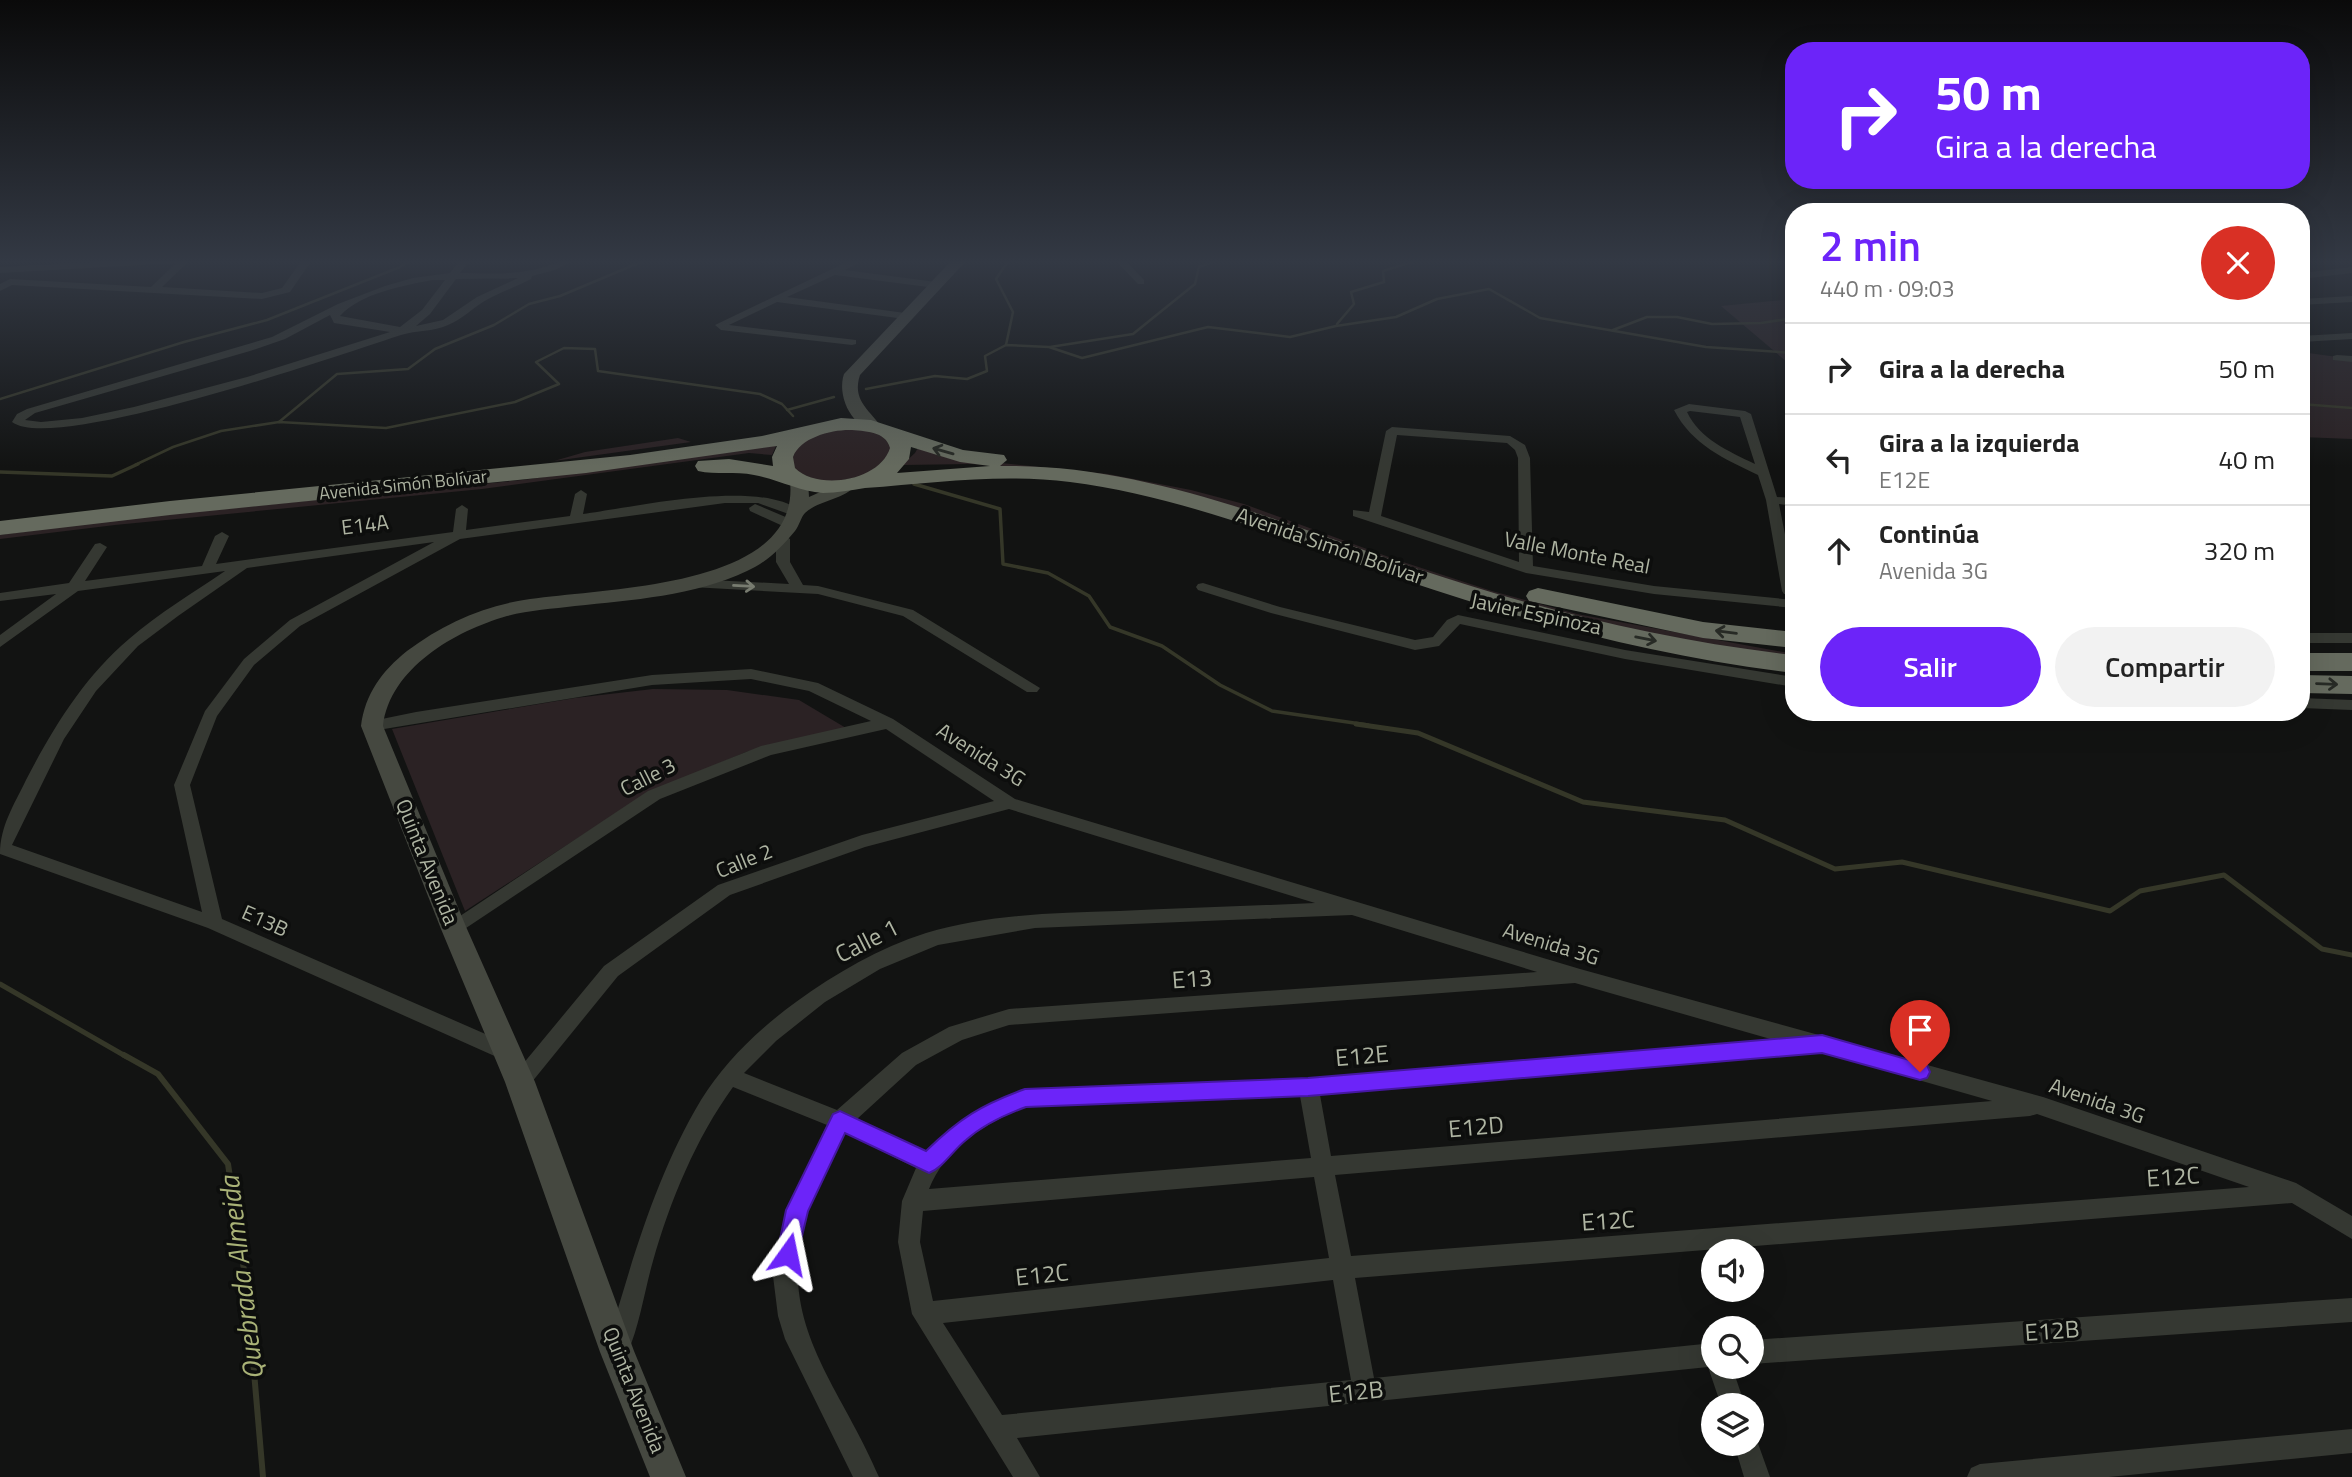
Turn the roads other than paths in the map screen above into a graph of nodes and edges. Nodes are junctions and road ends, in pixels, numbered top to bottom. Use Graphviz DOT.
graph roads {
  1 [pos="298,329"];
  2 [pos="390,329"];
  3 [pos="406,329"];
  4 [pos="422,329"];
  5 [pos="738,329"];
  6 [pos="893,329"];
  7 [pos="403,331"];
  8 [pos="2352,336"];
  9 [pos="2310,338"];
  10 [pos="852,342"];
  11 [pos="2337,358"];
  12 [pos="2352,359"];
  13 [pos="850,397"];
  14 [pos="882,429"];
  15 [pos="816,430"];
  16 [pos="1765,474"];
  17 [pos="797,480"];
  18 [pos="854,484"];
  19 [pos="581,495"];
  20 [pos="1772,500"];
  21 [pos="1785,501"];
  22 [pos="462,509"];
  23 [pos="1358,513"];
  24 [pos="576,519"];
  25 [pos="1374,519"];
  26 [pos="792,521"];
  27 [pos="0,528"];
  28 [pos="458,534"];
  29 [pos="222,536"];
  30 [pos="0,541"];
  31 [pos="100,547"];
  32 [pos="1785,562"];
  33 [pos="245,563"];
  34 [pos="206,569"];
  35 [pos="1526,569"];
  36 [pos="691,583"];
  37 [pos="74,587"];
  38 [pos="798,587"];
  39 [pos="1203,587"];
  40 [pos="1785,595"];
  41 [pos="0,597"];
  42 [pos="2310,638"];
  43 [pos="2352,638"];
  44 [pos="1785,639"];
  45 [pos="0,642"];
  46 [pos="2310,662"];
  47 [pos="2352,662"];
  48 [pos="1785,663"];
  49 [pos="1785,681"];
  50 [pos="2310,684"];
  51 [pos="2352,685"];
  52 [pos="1032,688"];
  53 [pos="2310,703"];
  54 [pos="2352,705"];
  55 [pos="888,723"];
  56 [pos="372,726"];
  57 [pos="1009,803"];
  58 [pos="1,847"];
  59 [pos="1360,909"];
  60 [pos="215,923"];
  61 [pos="454,929"];
  62 [pos="1580,976"];
  63 [pos="1822,1044"];
  64 [pos="506,1052"];
  65 [pos="729,1076"];
  66 [pos="520,1082"];
  67 [pos="1308,1087"];
  68 [pos="2043,1106"];
  69 [pos="840,1121"];
  70 [pos="929,1163"];
  71 [pos="1323,1166"];
  72 [pos="2296,1194"];
  73 [pos="913,1201"];
  74 [pos="2352,1228"];
  75 [pos="1342,1268"];
  76 [pos="2352,1310"];
  77 [pos="924,1314"];
  78 [pos="1764,1351"];
  79 [pos="617,1352"];
  80 [pos="1701,1356"];
  81 [pos="1365,1392"];
  82 [pos="998,1428"];
  83 [pos="2352,1441"];
  84 [pos="1750,1456"];
  85 [pos="668,1477"];
  86 [pos="866,1477"];
  87 [pos="1027,1477"];
  88 [pos="1757,1477"];
  89 [pos="1980,1477"];
  1 -- 7 [label="street"];
  2 -- 7 [label="street"];
  3 -- 7 [label="street"];
  4 -- 7 [label="street"];
  5 -- 10 [label="street"];
  6 -- 13 [label="street"];
  8 -- 9 [label="street"];
  11 -- 12 [label="street"];
  13 -- 14 [label="street"];
  13 -- 15 [label="street"];
  14 -- 15 [label="highway, Avenida Simón Bolívar"];
  14 -- 18 [label="highway"];
  44 -- 14 [label="highway, Avenida Simón Bolívar, one-way"];
  15 -- 17 [label="highway"];
  15 -- 27 [label="highway, Avenida Simón Bolívar"];
  16 -- 16 [label="street"];
  16 -- 20 [label="street"];
  17 -- 18 [label="highway, Avenida Simón Bolívar"];
  17 -- 26 [label="street"];
  17 -- 30 [label="highway, Avenida Simón Bolívar"];
  18 -- 26 [label="street"];
  18 -- 48 [label="highway, Avenida Simón Bolívar, one-way"];
  19 -- 24 [label="street"];
  20 -- 21 [label="street"];
  20 -- 32 [label="street"];
  22 -- 28 [label="street"];
  23 -- 25 [label="street, Valle Monte Real"];
  24 -- 26 [label="street, E14A"];
  24 -- 28 [label="street, E14A"];
  25 -- 35 [label="street, Valle Monte Real"];
  25 -- 35 [label="street"];
  26 -- 36 [label="street"];
  26 -- 38 [label="street"];
  28 -- 33 [label="street, E14A"];
  28 -- 60 [label="street"];
  29 -- 34 [label="street"];
  31 -- 37 [label="street"];
  33 -- 34 [label="street, E14A"];
  33 -- 58 [label="street"];
  34 -- 37 [label="street, E14A"];
  35 -- 40 [label="street, Valle Monte Real"];
  36 -- 38 [label="street, one-way"];
  36 -- 56 [label="street"];
  37 -- 41 [label="street, E14A"];
  37 -- 45 [label="street"];
  38 -- 52 [label="street"];
  39 -- 49 [label="street, Javier Espinoza"];
  42 -- 43 [label="street"];
  46 -- 47 [label="highway"];
  50 -- 51 [label="highway, one-way"];
  53 -- 54 [label="street"];
  55 -- 56 [label="street, Avenida 3G"];
  55 -- 57 [label="street, Avenida 3G"];
  55 -- 61 [label="street, Calle 3"];
  56 -- 61 [label="street, Quinta Avenida"];
  57 -- 59 [label="street, Avenida 3G"];
  57 -- 66 [label="street, Calle 2"];
  58 -- 60 [label="street, E13B"];
  59 -- 62 [label="street, Avenida 3G"];
  59 -- 65 [label="street, Calle 1"];
  60 -- 64 [label="street, E13B"];
  61 -- 64 [label="street, Quinta Avenida"];
  62 -- 63 [label="street, Avenida 3G"];
  62 -- 69 [label="street, E13"];
  63 -- 67 [label="street, E12E"];
  63 -- 68 [label="street, Avenida 3G"];
  64 -- 66 [label="street, Quinta Avenida"];
  65 -- 69 [label="street"];
  65 -- 79 [label="street, Calle 1"];
  66 -- 79 [label="street, Quinta Avenida"];
  67 -- 70 [label="street, E12E"];
  67 -- 71 [label="street"];
  68 -- 71 [label="street, E12D"];
  68 -- 72 [label="street, Avenida 3G"];
  69 -- 70 [label="street"];
  69 -- 86 [label="street"];
  70 -- 73 [label="street"];
  71 -- 73 [label="street, E12D"];
  71 -- 75 [label="street"];
  72 -- 74 [label="street, Avenida 3G"];
  72 -- 75 [label="street, E12C"];
  73 -- 77 [label="street"];
  75 -- 77 [label="street, E12C"];
  75 -- 81 [label="street"];
  76 -- 78 [label="street, E12B"];
  77 -- 82 [label="street"];
  79 -- 85 [label="street, Quinta Avenida"];
  80 -- 81 [label="street, E12B"];
  81 -- 82 [label="street, E12B"];
  82 -- 87 [label="street"];
  83 -- 89 [label="street"];
  84 -- 88 [label="street"];
}
